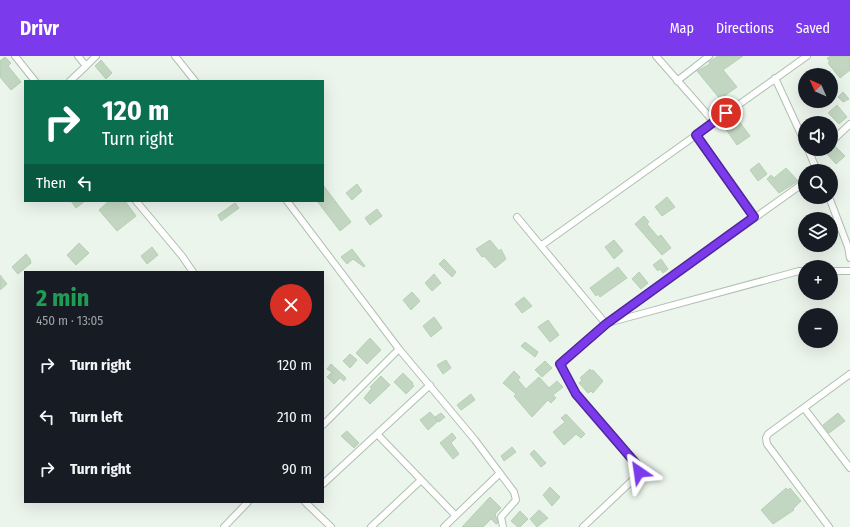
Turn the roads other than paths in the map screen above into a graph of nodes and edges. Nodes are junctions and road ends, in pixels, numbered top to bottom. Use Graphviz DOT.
graph roads {
  1 [pos="16,56"];
  2 [pos="78,56"];
  3 [pos="96,56"];
  4 [pos="175,56"];
  5 [pos="656,56"];
  6 [pos="709,56"];
  7 [pos="807,56"];
  8 [pos="86,66"];
  9 [pos="775,78"];
  10 [pos="34,80"];
  11 [pos="71,80"];
  12 [pos="194,80"];
  13 [pos="678,81"];
  14 [pos="714,122"];
  15 [pos="850,124"];
  16 [pos="798,128"];
  17 [pos="696,135"];
  18 [pos="838,135"];
  19 [pos="798,187"];
  20 [pos="137,202"];
  21 [pos="288,202"];
  22 [pos="832,204"];
  23 [pos="517,217"];
  24 [pos="754,217"];
  25 [pos="542,245"];
  26 [pos="850,258"];
  27 [pos="192,271"];
  28 [pos="798,271"];
  29 [pos="838,271"];
  30 [pos="850,271"];
  31 [pos="606,324"];
  32 [pos="399,349"];
  33 [pos="849,376"];
  34 [pos="430,385"];
  35 [pos="804,408"];
  36 [pos="324,424"];
  37 [pos="378,435"];
  38 [pos="850,468"];
  39 [pos="499,474"];
  40 [pos="420,481"];
  41 [pos="324,483"];
  42 [pos="247,503"];
  43 [pos="306,503"];
  44 [pos="455,515"];
  45 [pos="224,527"];
  46 [pos="331,527"];
  47 [pos="371,527"];
  48 [pos="444,527"];
  49 [pos="503,527"];
  50 [pos="583,527"];
  51 [pos="829,527"];
  1 -- 10 [label="street"];
  2 -- 8 [label="street"];
  3 -- 8 [label="street"];
  4 -- 12 [label="street"];
  5 -- 13 [label="street"];
  6 -- 13 [label="street"];
  7 -- 9 [label="street"];
  8 -- 11 [label="street"];
  9 -- 14 [label="street"];
  9 -- 16 [label="street"];
  13 -- 14 [label="street"];
  14 -- 17 [label="street"];
  15 -- 18 [label="street"];
  17 -- 24 [label="street"];
  17 -- 25 [label="street"];
  19 -- 24 [label="street"];
  20 -- 27 [label="street"];
  21 -- 32 [label="street"];
  22 -- 26 [label="street"];
  23 -- 25 [label="street"];
  24 -- 31 [label="street"];
  25 -- 31 [label="street"];
  28 -- 31 [label="street"];
  29 -- 30 [label="street"];
  31 -- 50 [label="street"];
  32 -- 34 [label="street"];
  32 -- 36 [label="street"];
  33 -- 35 [label="street"];
  34 -- 37 [label="street"];
  34 -- 39 [label="street"];
  35 -- 38 [label="street"];
  35 -- 51 [label="street"];
  37 -- 40 [label="street"];
  37 -- 41 [label="street"];
  39 -- 44 [label="street"];
  39 -- 49 [label="street"];
  40 -- 44 [label="street"];
  40 -- 47 [label="street"];
  42 -- 45 [label="street"];
  43 -- 46 [label="street"];
  44 -- 48 [label="street"];
}
